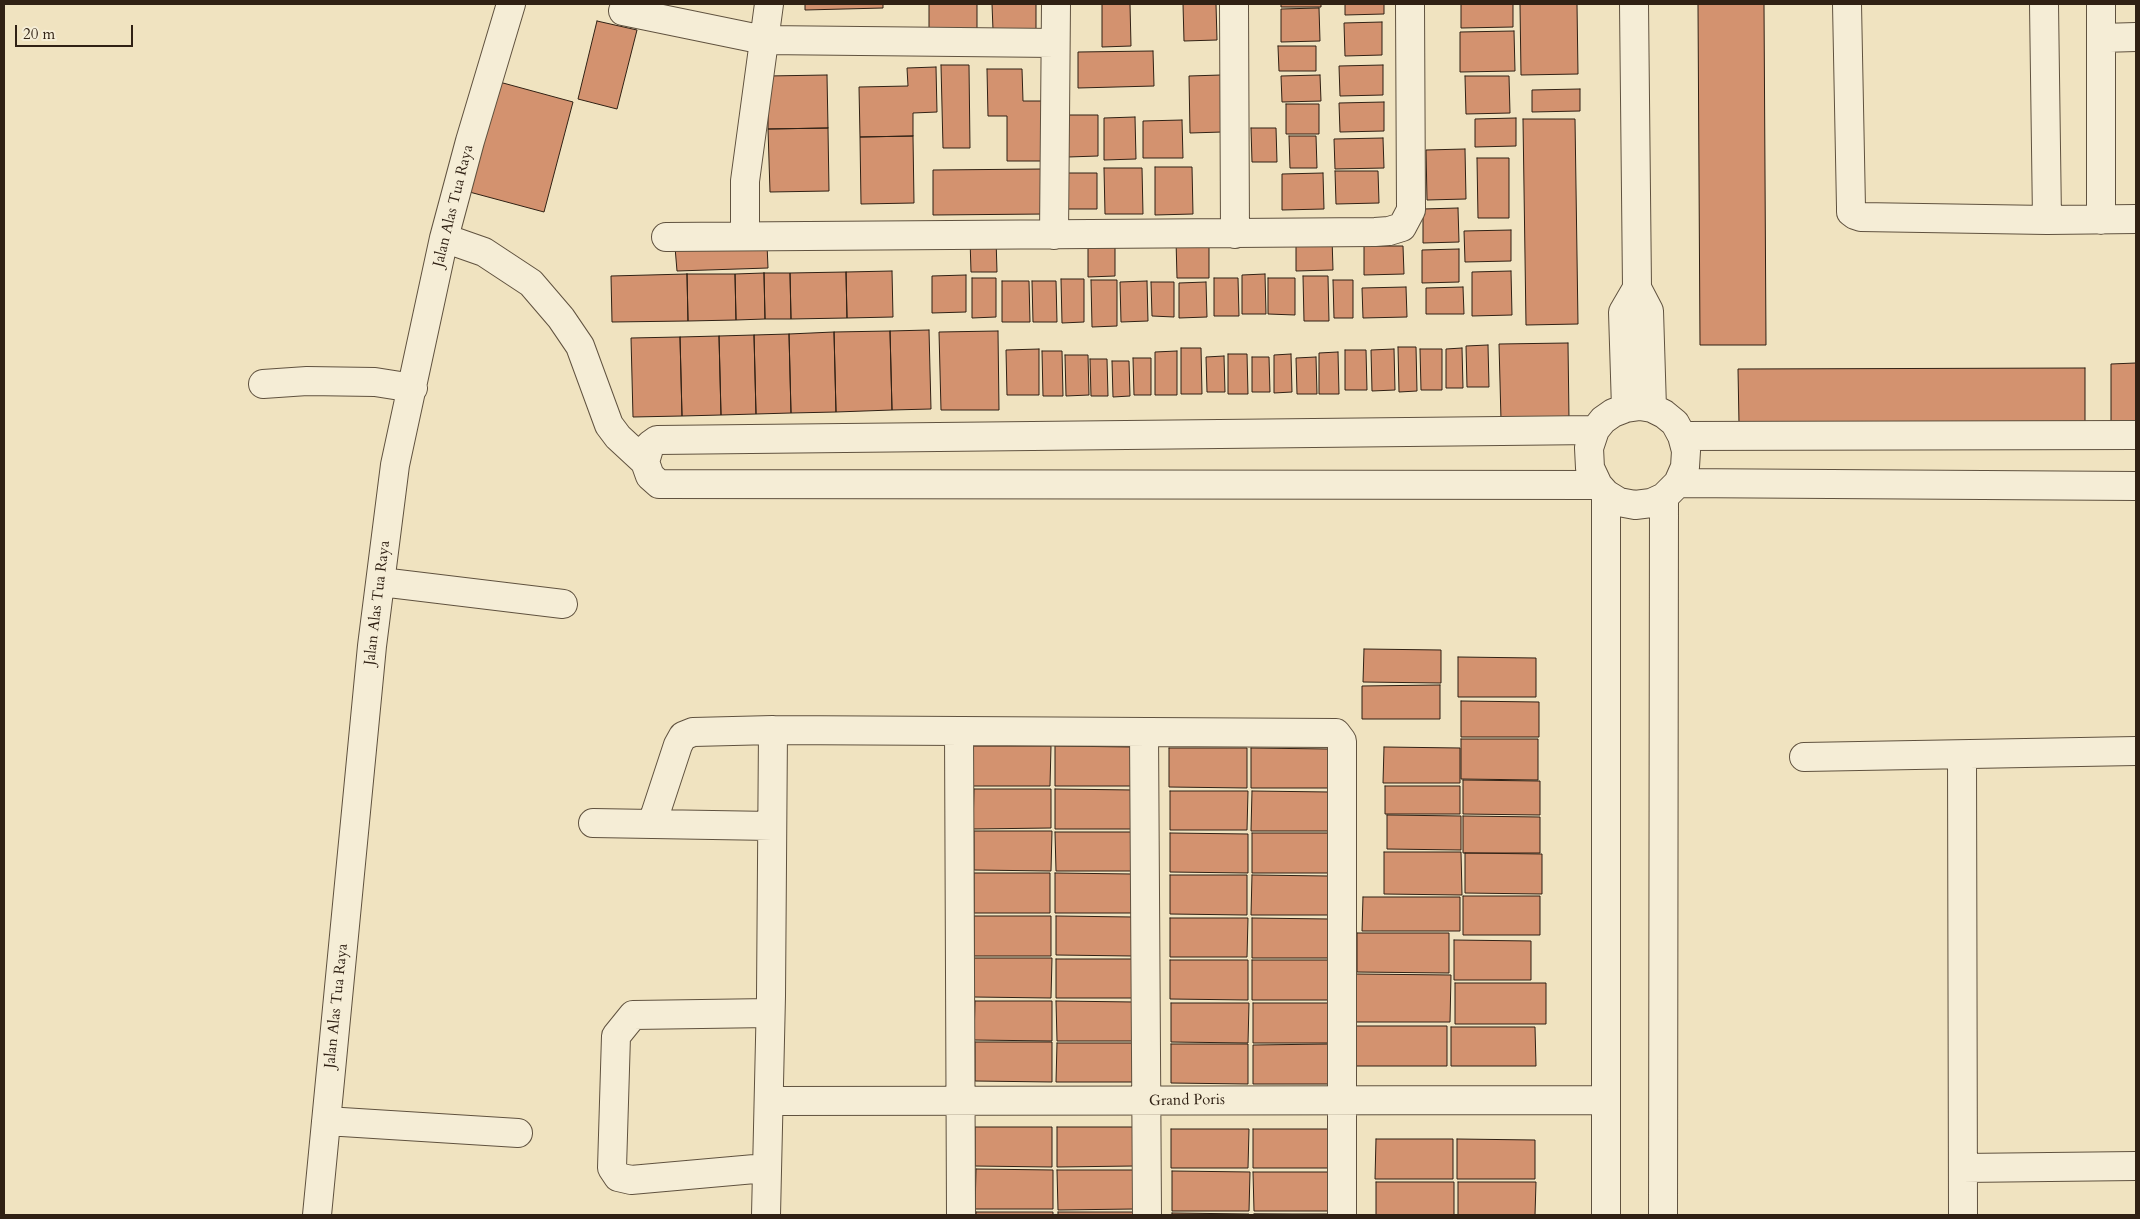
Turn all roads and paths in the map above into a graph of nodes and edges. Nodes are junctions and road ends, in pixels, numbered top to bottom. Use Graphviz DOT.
graph roads {
  1 [pos="511,4"];
  2 [pos="769,4"];
  3 [pos="1056,4"];
  4 [pos="1234,4"];
  5 [pos="1410,4"];
  6 [pos="1634,4"];
  7 [pos="1847,4"];
  8 [pos="2044,4"];
  9 [pos="2101,4"];
  10 [pos="623,11"];
  11 [pos="2136,37"];
  12 [pos="2101,38"];
  13 [pos="764,40"];
  14 [pos="1055,42"];
  15 [pos="2136,219"];
  16 [pos="2047,220"];
  17 [pos="2102,220"];
  18 [pos="1234,234"];
  19 [pos="745,235"];
  20 [pos="1054,236"];
  21 [pos="666,237"];
  22 [pos="444,238"];
  23 [pos="263,384"];
  24 [pos="413,388"];
  25 [pos="1639,408"];
  26 [pos="1595,430"];
  27 [pos="2136,435"];
  28 [pos="1682,436"];
  29 [pos="645,462"];
  30 [pos="2136,486"];
  31 [pos="1602,490"];
  32 [pos="1671,490"];
  33 [pos="380,582"];
  34 [pos="563,604"];
  35 [pos="773,730"];
  36 [pos="959,731"];
  37 [pos="1144,732"];
  38 [pos="2136,751"];
  39 [pos="1962,755"];
  40 [pos="1804,757"];
  41 [pos="593,823"];
  42 [pos="652,824"];
  43 [pos="772,826"];
  44 [pos="770,1013"];
  45 [pos="1343,1099"];
  46 [pos="1606,1100"];
  47 [pos="769,1101"];
  48 [pos="962,1102"];
  49 [pos="1148,1102"];
  50 [pos="326,1121"];
  51 [pos="518,1133"];
  52 [pos="2136,1166"];
  53 [pos="766,1168"];
  54 [pos="1963,1168"];
  55 [pos="317,1215"];
  56 [pos="766,1215"];
  57 [pos="961,1215"];
  58 [pos="1147,1215"];
  59 [pos="1342,1215"];
  60 [pos="1606,1215"];
  61 [pos="1663,1215"];
  62 [pos="1963,1215"];
  1 -- 22 [label="street, Jalan Alas Tua Raya"];
  2 -- 13 [label="street"];
  3 -- 14 [label="street"];
  4 -- 18 [label="street"];
  5 -- 18 [label="street"];
  6 -- 25 [label="street"];
  7 -- 16 [label="street"];
  8 -- 16 [label="street"];
  9 -- 12 [label="street"];
  10 -- 13 [label="street"];
  11 -- 12 [label="street"];
  12 -- 17 [label="street"];
  13 -- 14 [label="street"];
  13 -- 19 [label="street"];
  14 -- 20 [label="street"];
  15 -- 17 [label="street"];
  16 -- 17 [label="street"];
  18 -- 20 [label="street"];
  19 -- 20 [label="street"];
  19 -- 21 [label="street"];
  22 -- 24 [label="street, Jalan Alas Tua Raya"];
  22 -- 29 [label="street"];
  23 -- 24 [label="street"];
  24 -- 33 [label="street, Jalan Alas Tua Raya"];
  25 -- 26 [label="street"];
  25 -- 28 [label="street"];
  26 -- 29 [label="street"];
  26 -- 31 [label="street"];
  27 -- 28 [label="street"];
  28 -- 32 [label="street"];
  29 -- 31 [label="street"];
  30 -- 32 [label="street"];
  31 -- 32 [label="street"];
  31 -- 46 [label="street"];
  32 -- 61 [label="street"];
  33 -- 34 [label="street"];
  33 -- 50 [label="street, Jalan Alas Tua Raya"];
  35 -- 36 [label="street"];
  35 -- 42 [label="street"];
  35 -- 43 [label="street"];
  36 -- 37 [label="street"];
  36 -- 48 [label="street"];
  37 -- 45 [label="street"];
  37 -- 49 [label="street"];
  38 -- 39 [label="street"];
  39 -- 40 [label="street"];
  39 -- 54 [label="street"];
  41 -- 42 [label="street"];
  42 -- 43 [label="street"];
  43 -- 44 [label="street"];
  44 -- 47 [label="street"];
  44 -- 53 [label="street"];
  45 -- 46 [label="street, Grand Poris"];
  45 -- 49 [label="street, Grand Poris"];
  45 -- 59 [label="street"];
  46 -- 60 [label="street"];
  47 -- 48 [label="street, Grand Poris"];
  47 -- 53 [label="street"];
  48 -- 49 [label="street, Grand Poris"];
  48 -- 57 [label="street"];
  49 -- 58 [label="street"];
  50 -- 51 [label="street"];
  50 -- 55 [label="street, Jalan Alas Tua Raya"];
  52 -- 54 [label="street"];
  53 -- 56 [label="street"];
  54 -- 62 [label="street"];
}
